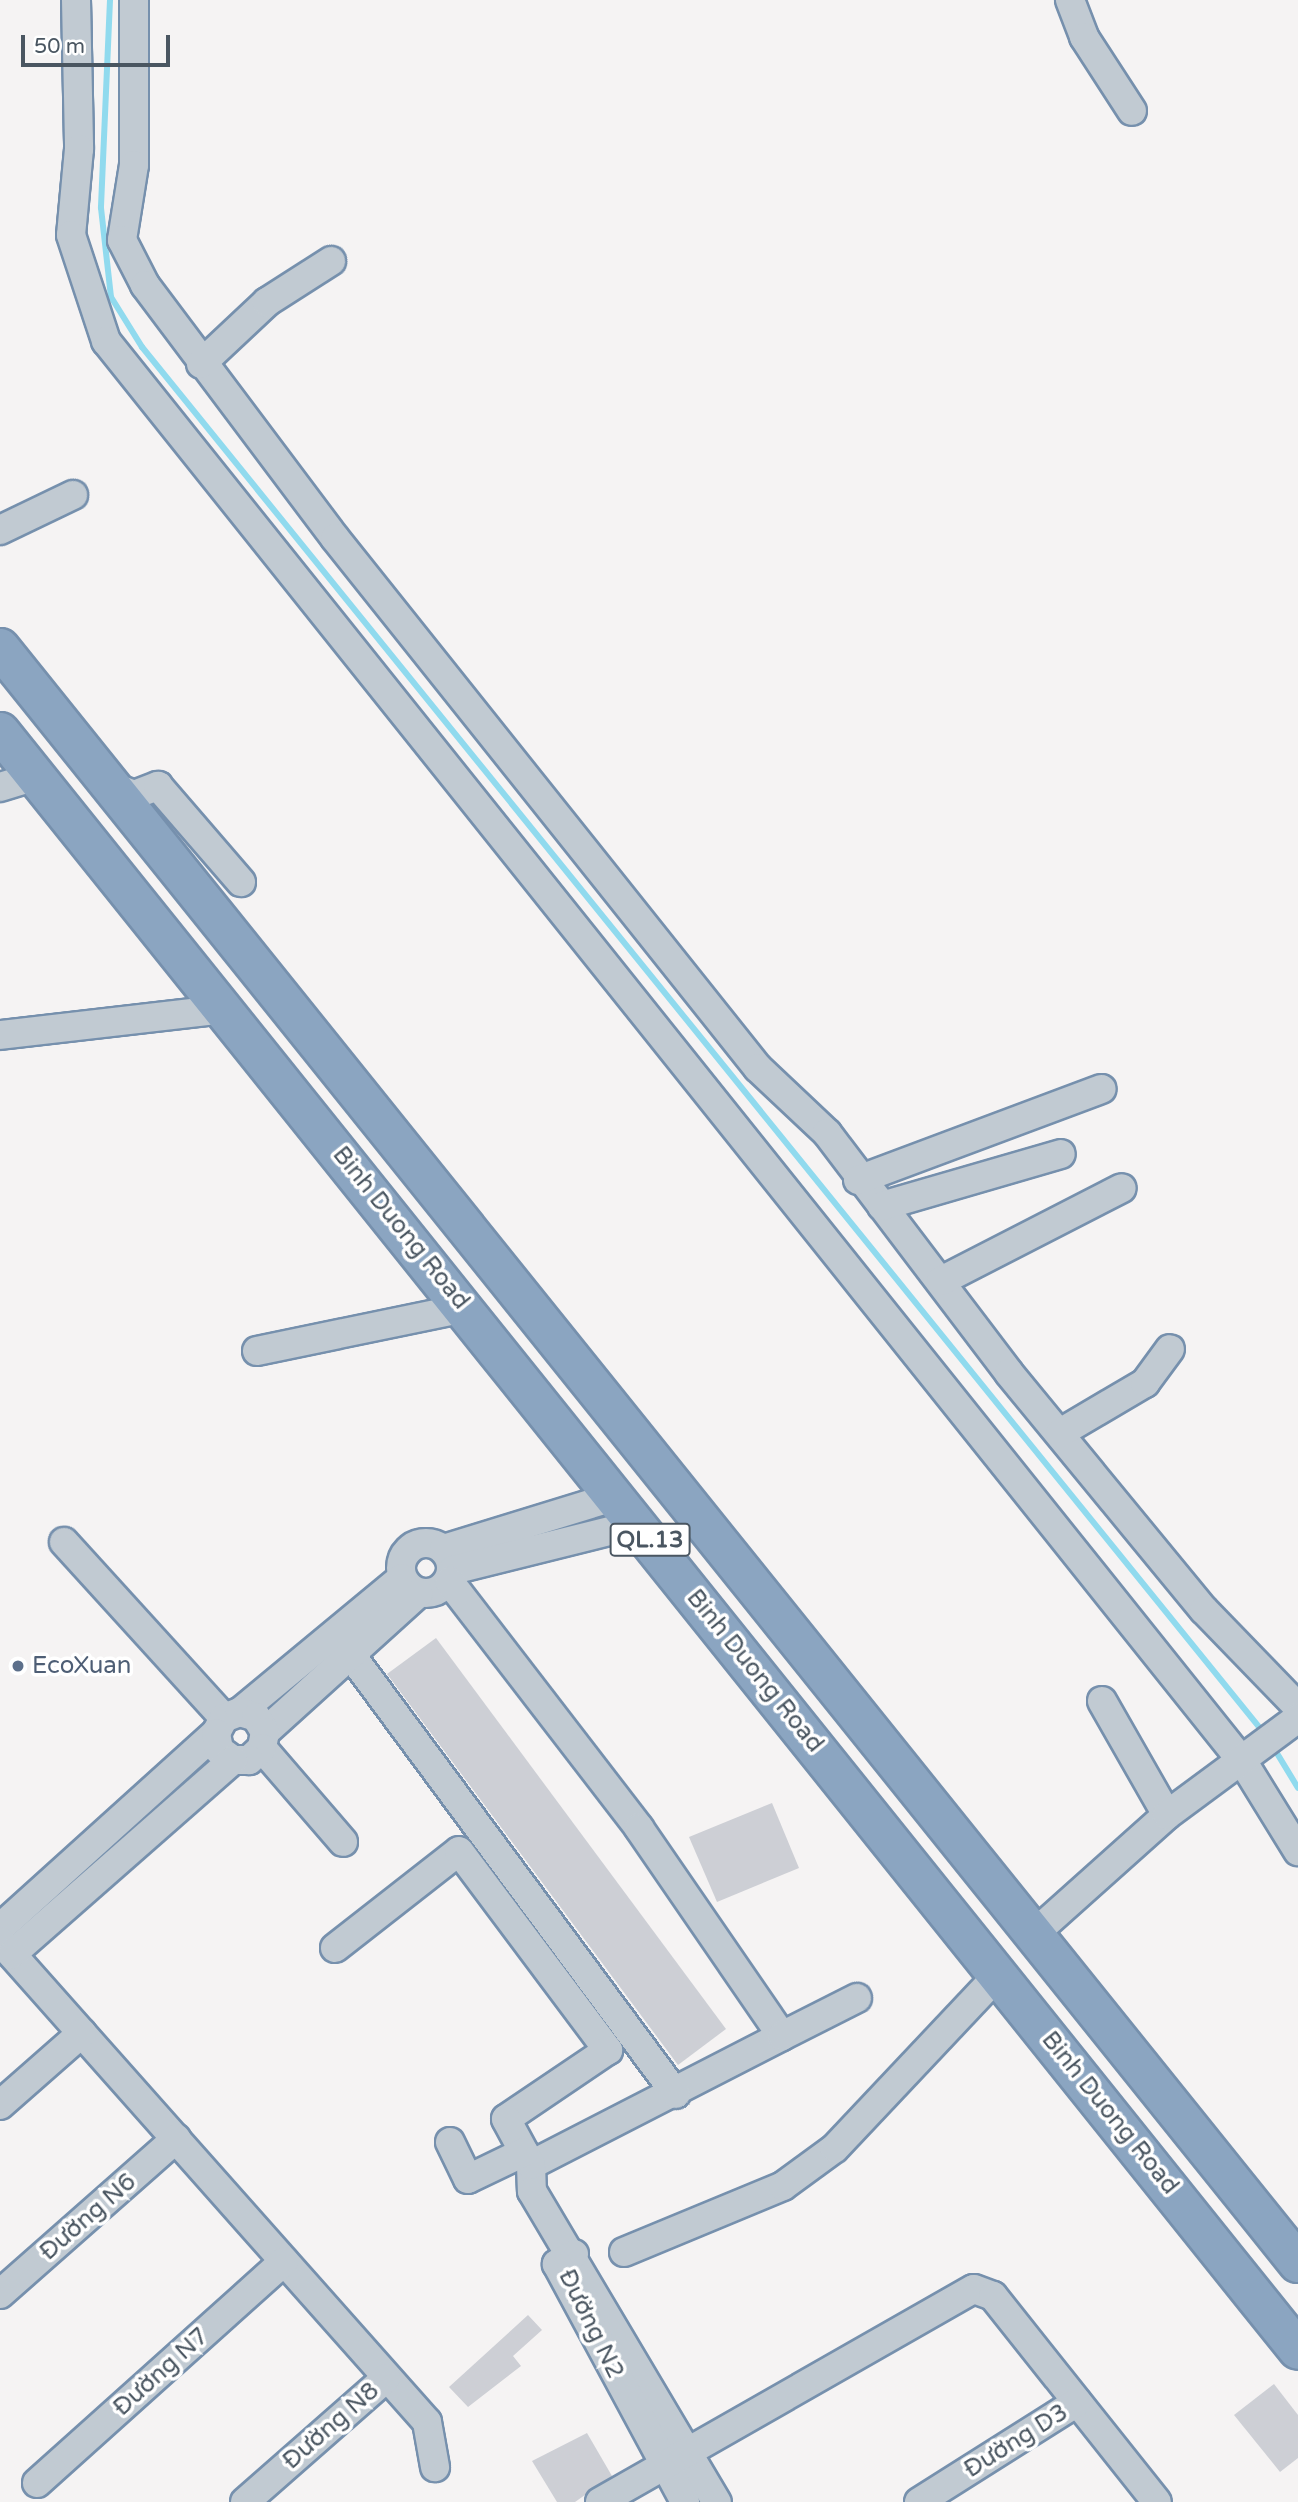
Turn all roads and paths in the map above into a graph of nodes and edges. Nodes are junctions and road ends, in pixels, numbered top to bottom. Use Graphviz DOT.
graph roads {
  1 [pos="76,0"];
  2 [pos="134,0"];
  3 [pos="1070,0"];
  4 [pos="1132,111"];
  5 [pos="331,261"];
  6 [pos="201,364"];
  7 [pos="73,495"];
  8 [pos="0,530"];
  9 [pos="0,648"];
  10 [pos="0,732"];
  11 [pos="17,781"];
  12 [pos="111,786"];
  13 [pos="241,882"];
  14 [pos="226,1010"];
  15 [pos="0,1035"];
  16 [pos="1102,1089"];
  17 [pos="1062,1154"];
  18 [pos="858,1180"];
  19 [pos="1122,1188"];
  20 [pos="882,1206"];
  21 [pos="941,1281"];
  22 [pos="464,1308"];
  23 [pos="1170,1349"];
  24 [pos="257,1350"];
  25 [pos="1060,1433"];
  26 [pos="667,1477"];
  27 [pos="626,1510"];
  28 [pos="64,1542"];
  29 [pos="449,1566"];
  30 [pos="411,1586"];
  31 [pos="351,1655"];
  32 [pos="1102,1701"];
  33 [pos="1295,1716"];
  34 [pos="227,1721"];
  35 [pos="264,1740"];
  36 [pos="233,1760"];
  37 [pos="1242,1762"];
  38 [pos="1167,1815"];
  39 [pos="343,1842"];
  40 [pos="1298,1851"];
  41 [pos="0,1928"];
  42 [pos="1035,1933"];
  43 [pos="6,1947"];
  44 [pos="335,1948"];
  45 [pos="999,1974"];
  46 [pos="857,1998"];
  47 [pos="82,2033"];
  48 [pos="782,2036"];
  49 [pos="676,2094"];
  50 [pos="0,2105"];
  51 [pos="176,2139"];
  52 [pos="450,2142"];
  53 [pos="527,2159"];
  54 [pos="624,2252"];
  55 [pos="284,2261"];
  56 [pos="1298,2263"];
  57 [pos="0,2294"];
  58 [pos="1298,2350"];
  59 [pos="386,2378"];
  60 [pos="1077,2402"];
  61 [pos="675,2460"];
  62 [pos="435,2467"];
  63 [pos="37,2483"];
  64 [pos="245,2502"];
  65 [pos="600,2502"];
  66 [pos="685,2502"];
  67 [pos="717,2502"];
  68 [pos="919,2502"];
  69 [pos="1157,2502"];
  1 -- 37 [label="street"];
  2 -- 6 [label="street"];
  3 -- 4 [label="street"];
  5 -- 6 [label="street"];
  6 -- 18 [label="street"];
  7 -- 8 [label="street"];
  9 -- 12 [label="highway, Binh Duong Road / QL.13"];
  10 -- 11 [label="highway, Binh Duong Road / QL.13"];
  11 -- 14 [label="highway, Binh Duong Road / QL.13"];
  12 -- 13 [label="street"];
  12 -- 26 [label="highway, Binh Duong Road / QL.13"];
  14 -- 15 [label="street"];
  14 -- 22 [label="highway, Binh Duong Road / QL.13"];
  16 -- 18 [label="street"];
  17 -- 20 [label="street"];
  18 -- 20 [label="street"];
  19 -- 21 [label="street"];
  20 -- 21 [label="street"];
  21 -- 25 [label="street"];
  22 -- 24 [label="street"];
  22 -- 27 [label="highway, Binh Duong Road / QL.13"];
  23 -- 25 [label="street"];
  25 -- 33 [label="street"];
  26 -- 27 [label="highway"];
  26 -- 42 [label="highway, Binh Duong Road / QL.13"];
  27 -- 29 [label="street"];
  27 -- 45 [label="highway, Binh Duong Road / QL.13"];
  28 -- 34 [label="street"];
  29 -- 30 [label="street"];
  29 -- 30 [label="street"];
  29 -- 48 [label="street"];
  30 -- 31 [label="street"];
  30 -- 34 [label="street"];
  31 -- 35 [label="street"];
  31 -- 49 [label="street"];
  32 -- 38 [label="street"];
  33 -- 37 [label="street"];
  34 -- 35 [label="street"];
  34 -- 36 [label="street"];
  34 -- 41 [label="street"];
  35 -- 36 [label="street"];
  35 -- 39 [label="street"];
  36 -- 43 [label="street"];
  37 -- 38 [label="street"];
  37 -- 40 [label="street"];
  38 -- 42 [label="street"];
  42 -- 45 [label="highway"];
  42 -- 56 [label="highway, Binh Duong Road / QL.13"];
  43 -- 47 [label="street"];
  44 -- 53 [label="street, Đường N2"];
  45 -- 54 [label="street"];
  45 -- 58 [label="highway, Binh Duong Road / QL.13"];
  46 -- 48 [label="street"];
  47 -- 50 [label="street"];
  47 -- 51 [label="street"];
  48 -- 49 [label="street"];
  49 -- 53 [label="street"];
  51 -- 55 [label="street"];
  51 -- 57 [label="street, Đường N6"];
  52 -- 53 [label="street"];
  53 -- 61 [label="street, Đường N2"];
  55 -- 59 [label="street"];
  55 -- 63 [label="street, Đường N7"];
  59 -- 62 [label="street"];
  59 -- 64 [label="street, Đường N8"];
  60 -- 61 [label="street"];
  60 -- 68 [label="street, Đường D3"];
  60 -- 69 [label="street"];
  61 -- 65 [label="street"];
  61 -- 66 [label="street, Đường N2"];
  61 -- 67 [label="street, Đường N2"];
}
